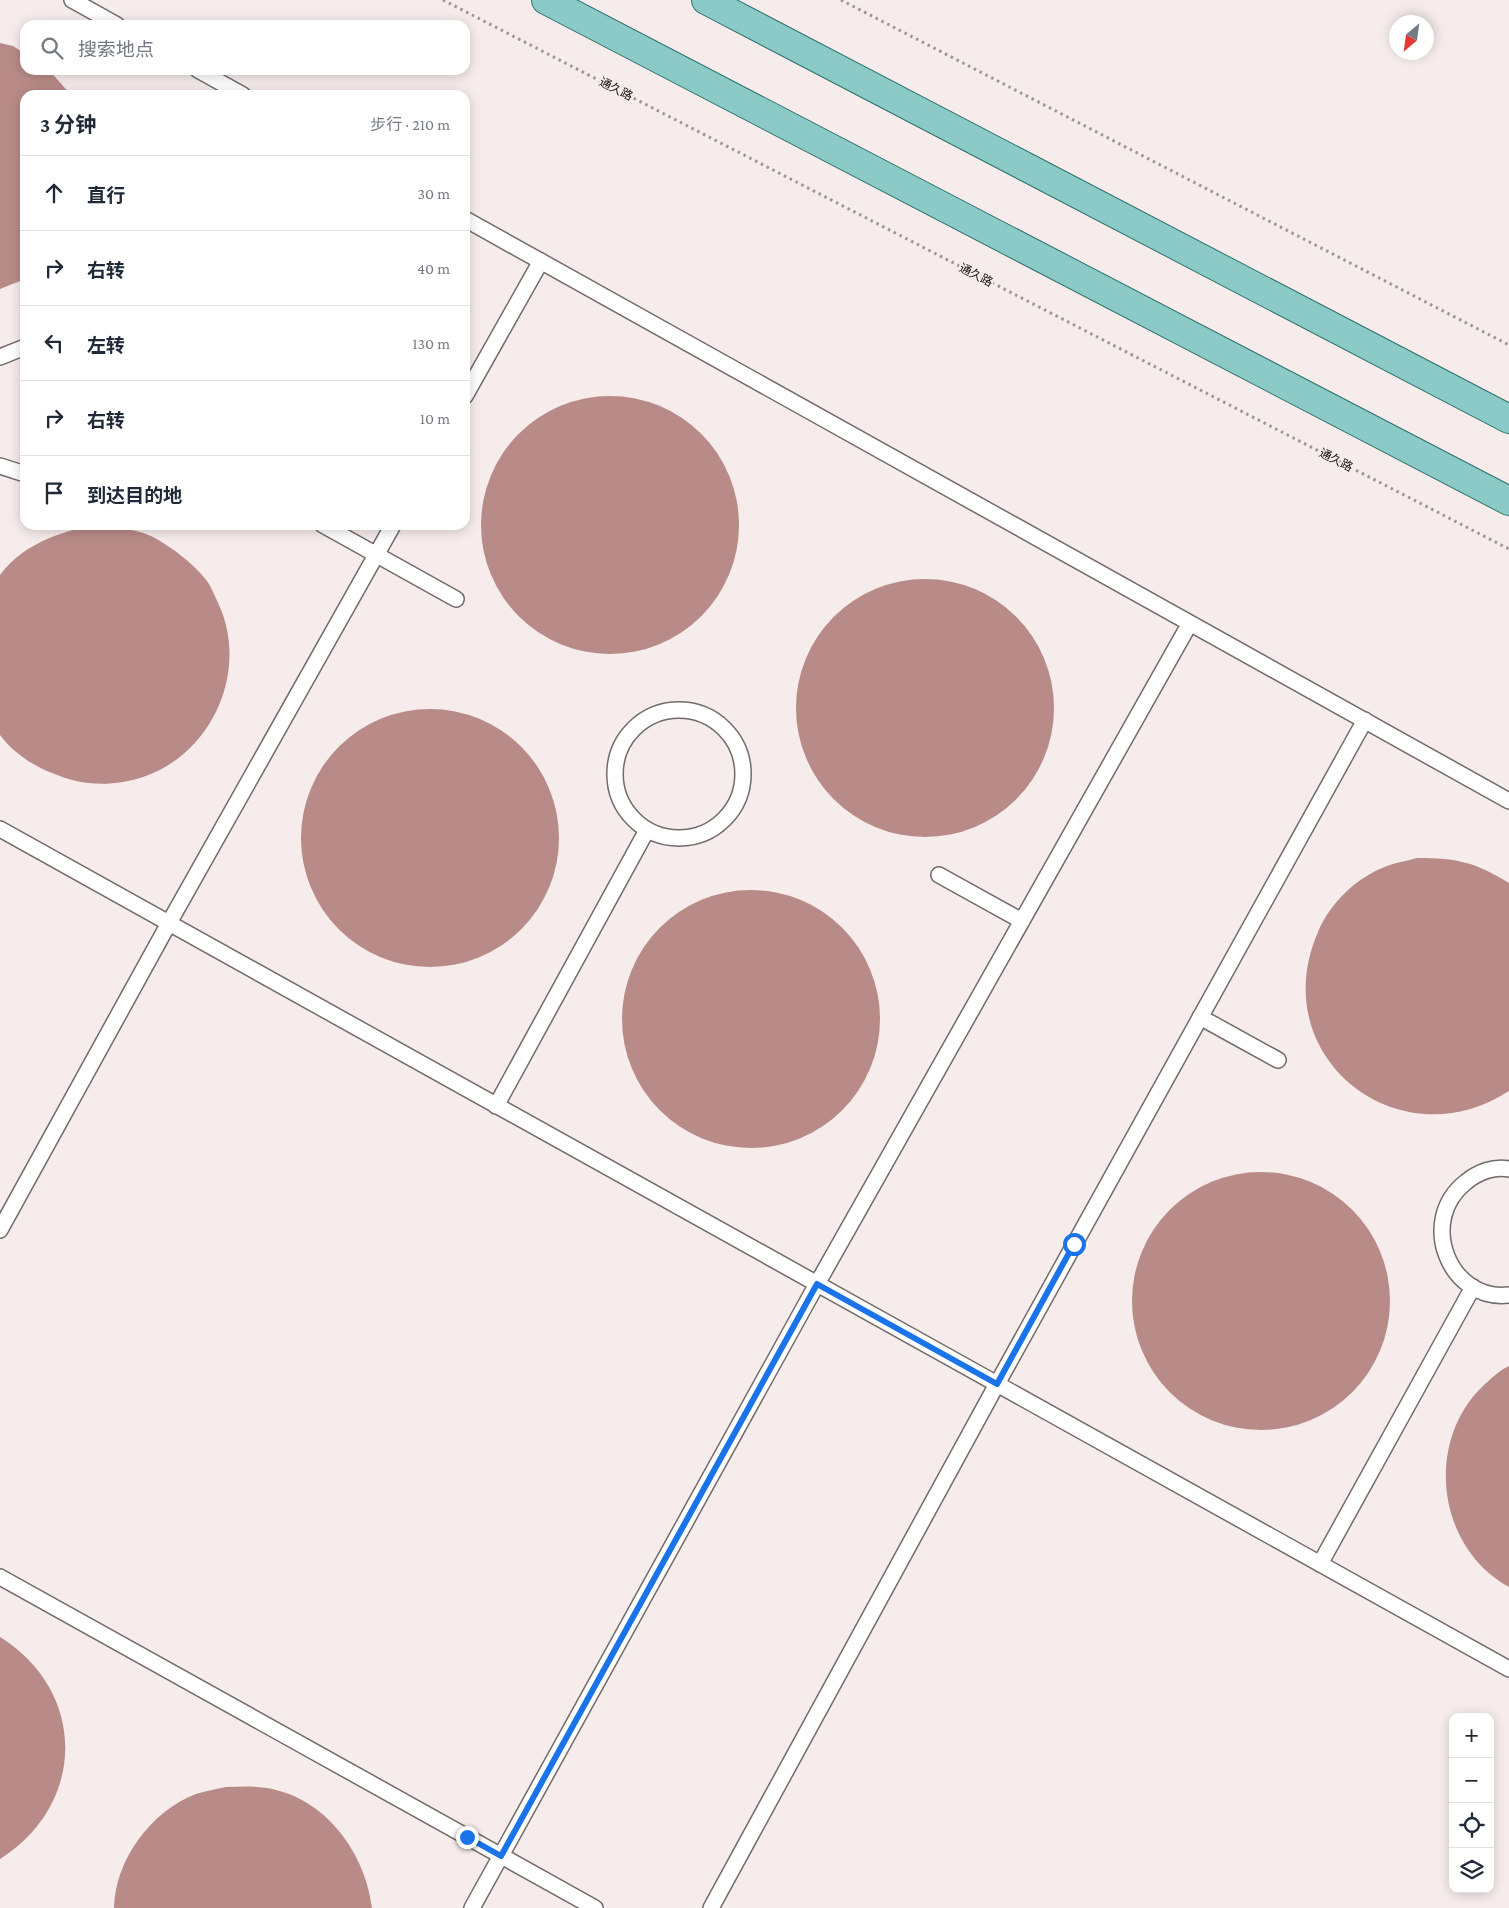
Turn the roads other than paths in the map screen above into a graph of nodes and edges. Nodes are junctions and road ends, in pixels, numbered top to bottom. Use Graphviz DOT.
graph roads {
  1 [pos="72,0"];
  2 [pos="546,0"];
  3 [pos="706,0"];
  4 [pos="108,20"];
  5 [pos="207,75"];
  6 [pos="234,90"];
  7 [pos="470,222"];
  8 [pos="541,261"];
  9 [pos="20,349"];
  10 [pos="0,357"];
  11 [pos="470,387"];
  12 [pos="1509,419"];
  13 [pos="0,467"];
  14 [pos="20,473"];
  15 [pos="1509,501"];
  16 [pos="332,530"];
  17 [pos="390,530"];
  18 [pos="376,555"];
  19 [pos="456,599"];
  20 [pos="1190,623"];
  21 [pos="1365,720"];
  22 [pos="1509,801"];
  23 [pos="0,830"];
  24 [pos="647,830"];
  25 [pos="939,875"];
  26 [pos="1022,921"];
  27 [pos="169,923"];
  28 [pos="1200,1017"];
  29 [pos="1278,1060"];
  30 [pos="496,1106"];
  31 [pos="1509,1169"];
  32 [pos="0,1230"];
  33 [pos="817,1284"];
  34 [pos="1473,1287"];
  35 [pos="1509,1295"];
  36 [pos="997,1384"];
  37 [pos="1320,1564"];
  38 [pos="0,1577"];
  39 [pos="1509,1669"];
  40 [pos="501,1856"];
  41 [pos="472,1908"];
  42 [pos="595,1908"];
  43 [pos="711,1908"];
  1 -- 4 [label="lane"];
  2 -- 15 [label="main road"];
  3 -- 12 [label="main road"];
  5 -- 6 [label="lane"];
  7 -- 8 [label="lane"];
  8 -- 11 [label="lane"];
  8 -- 20 [label="lane"];
  9 -- 10 [label="lane"];
  13 -- 14 [label="lane"];
  16 -- 18 [label="lane"];
  17 -- 18 [label="lane"];
  18 -- 19 [label="lane"];
  18 -- 27 [label="lane"];
  20 -- 21 [label="lane"];
  20 -- 26 [label="lane"];
  21 -- 22 [label="lane"];
  21 -- 28 [label="lane"];
  23 -- 27 [label="lane"];
  24 -- 24 [label="lane"];
  24 -- 30 [label="lane"];
  25 -- 26 [label="lane"];
  26 -- 33 [label="lane"];
  27 -- 30 [label="lane"];
  27 -- 32 [label="lane"];
  28 -- 29 [label="lane"];
  28 -- 36 [label="lane"];
  30 -- 33 [label="lane"];
  31 -- 34 [label="lane"];
  33 -- 36 [label="lane"];
  33 -- 40 [label="lane"];
  34 -- 35 [label="lane"];
  34 -- 37 [label="lane"];
  36 -- 37 [label="lane"];
  36 -- 43 [label="lane"];
  37 -- 39 [label="lane"];
  38 -- 40 [label="lane"];
  40 -- 41 [label="lane"];
  40 -- 42 [label="lane"];
}
